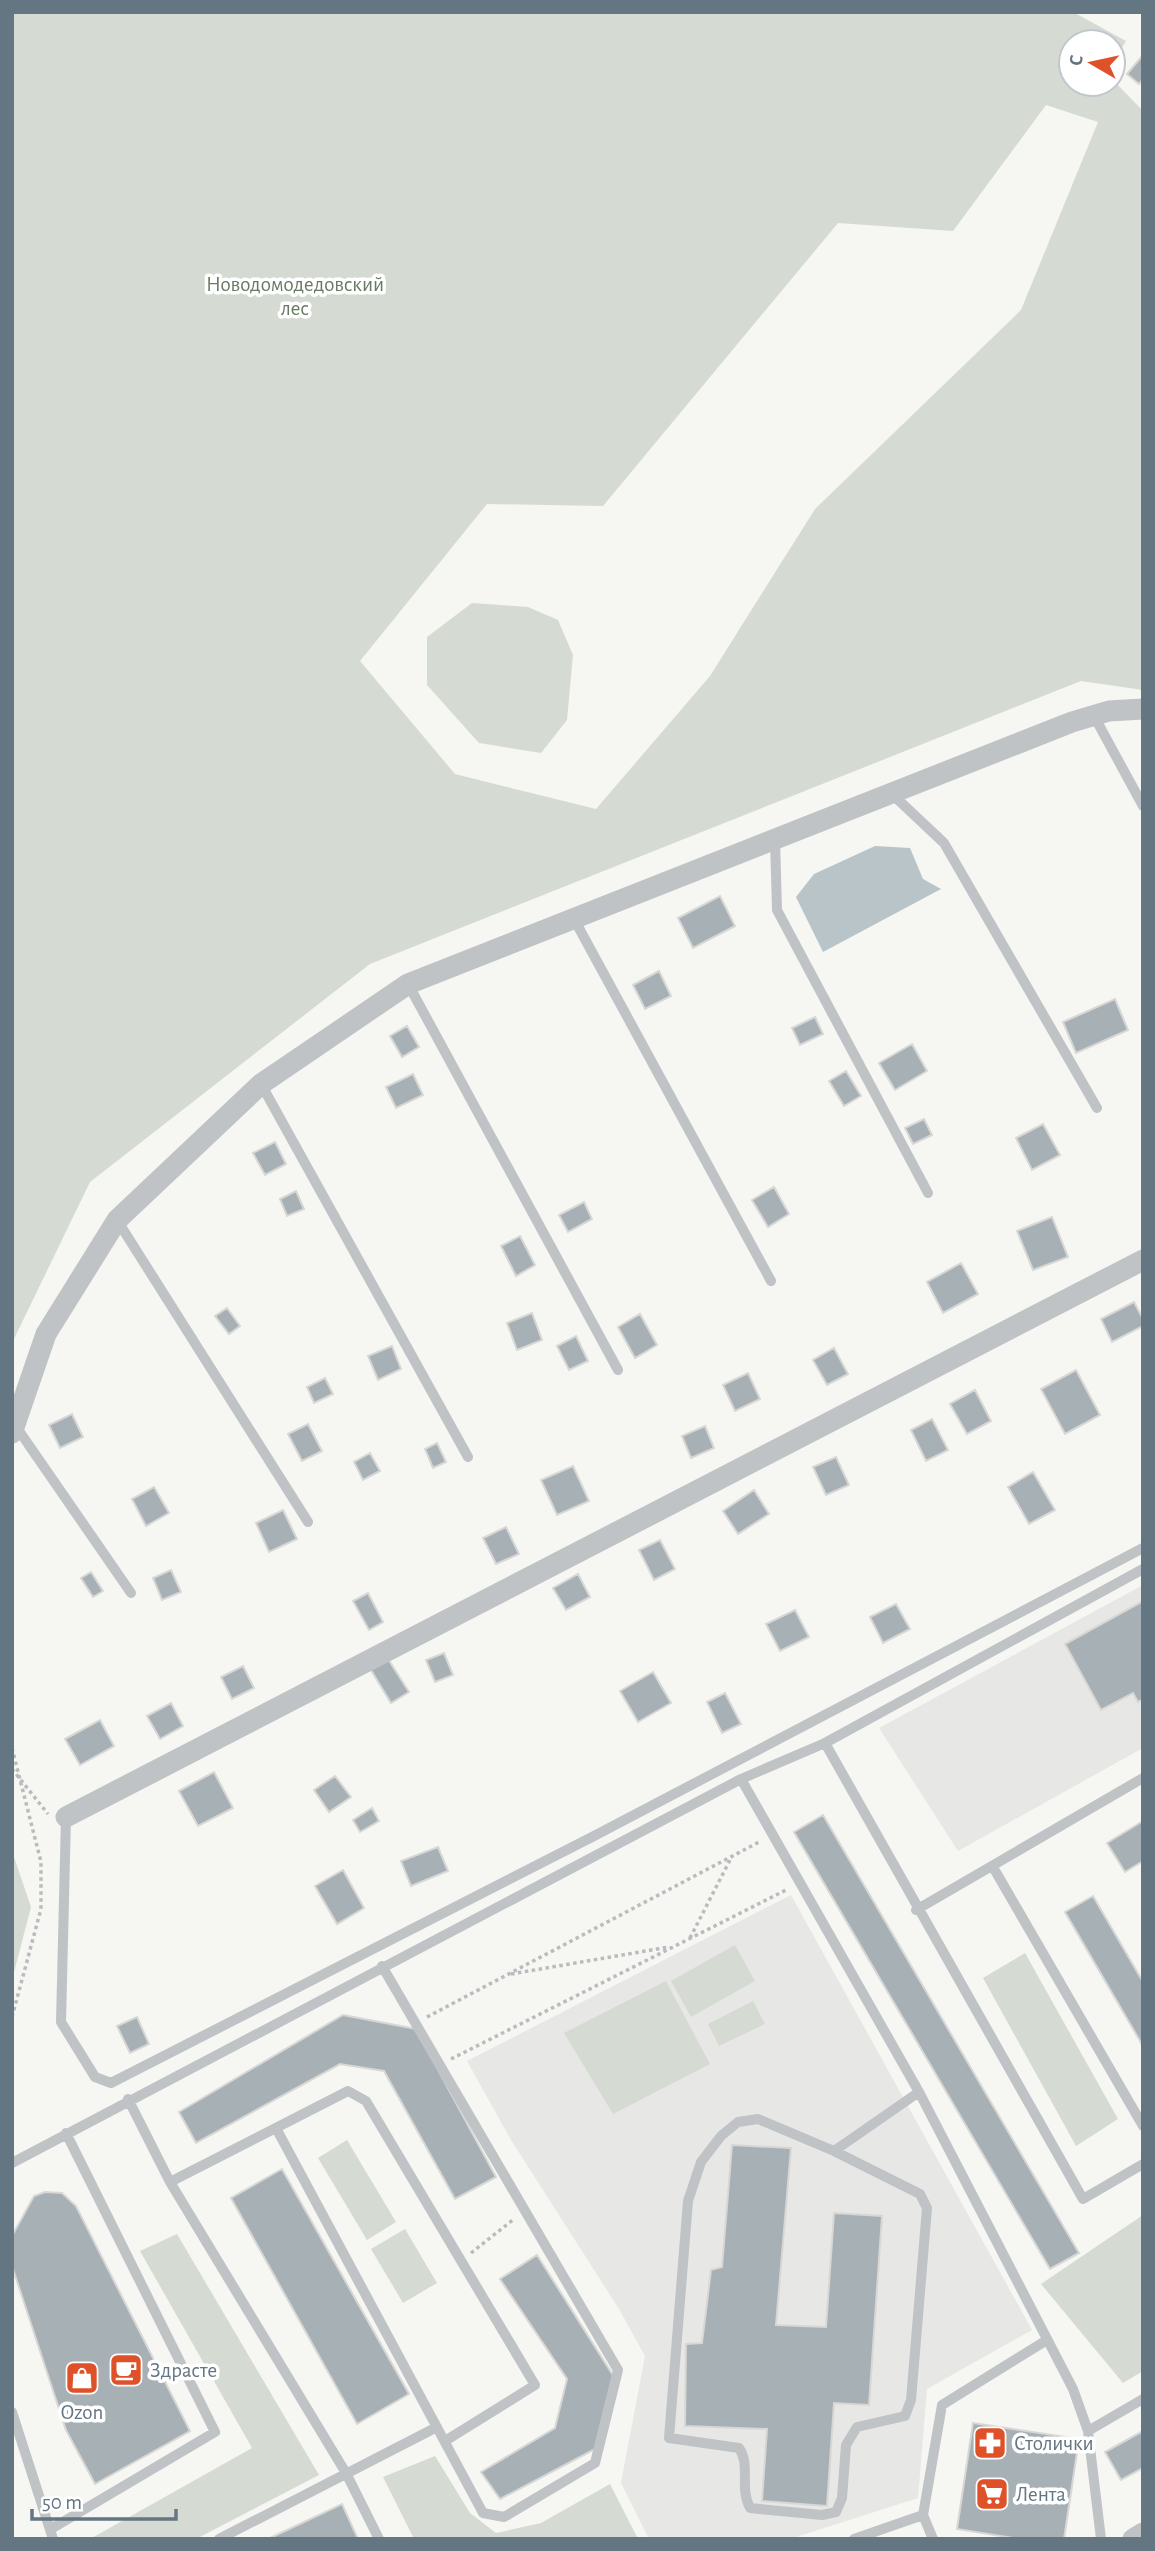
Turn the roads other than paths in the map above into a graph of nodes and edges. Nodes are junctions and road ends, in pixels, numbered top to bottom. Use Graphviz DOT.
graph roads {
  1 [pos="1143,709"];
  2 [pos="1094,716"];
  3 [pos="892,794"];
  4 [pos="1143,806"];
  5 [pos="775,840"];
  6 [pos="574,919"];
  7 [pos="408,984"];
  8 [pos="261,1084"];
  9 [pos="1097,1108"];
  10 [pos="928,1193"];
  11 [pos="117,1220"];
  12 [pos="1143,1260"];
  13 [pos="771,1281"];
  14 [pos="618,1370"];
  15 [pos="14,1429"];
  16 [pos="468,1457"];
  17 [pos="308,1522"];
  18 [pos="1143,1548"];
  19 [pos="1143,1569"];
  20 [pos="131,1593"];
  21 [pos="825,1742"];
  22 [pos="1143,1778"];
  23 [pos="741,1779"];
  24 [pos="66,1817"];
  25 [pos="993,1867"];
  26 [pos="916,1910"];
  27 [pos="382,1966"];
  28 [pos="919,2092"];
  29 [pos="128,2099"];
  30 [pos="1143,2126"];
  31 [pos="276,2128"];
  32 [pos="66,2133"];
  33 [pos="834,2151"];
  34 [pos="13,2164"];
  35 [pos="1143,2164"];
  36 [pos="170,2182"];
  37 [pos="1047,2340"];
  38 [pos="1143,2399"];
  39 [pos="12,2412"];
  40 [pos="436,2427"];
  41 [pos="1088,2431"];
  42 [pos="444,2441"];
  43 [pos="346,2473"];
  44 [pos="923,2515"];
  45 [pos="1143,2533"];
  46 [pos="52,2534"];
  47 [pos="219,2539"];
  48 [pos="379,2539"];
  49 [pos="854,2539"];
  50 [pos="933,2539"];
  51 [pos="1101,2539"];
  52 [pos="1133,2539"];
  1 -- 2 [label="street"];
  2 -- 3 [label="street"];
  2 -- 4 [label="lane"];
  3 -- 5 [label="street"];
  3 -- 9 [label="lane"];
  5 -- 6 [label="street"];
  5 -- 10 [label="lane"];
  6 -- 7 [label="street"];
  6 -- 13 [label="lane"];
  7 -- 8 [label="street"];
  7 -- 14 [label="lane"];
  8 -- 11 [label="street"];
  8 -- 16 [label="lane"];
  11 -- 15 [label="street"];
  11 -- 17 [label="lane"];
  12 -- 24 [label="street"];
  15 -- 20 [label="lane"];
  18 -- 24 [label="lane"];
  19 -- 21 [label="lane"];
  21 -- 23 [label="lane"];
  21 -- 26 [label="lane"];
  22 -- 25 [label="lane"];
  23 -- 27 [label="lane"];
  23 -- 28 [label="lane"];
  25 -- 26 [label="lane"];
  25 -- 30 [label="lane"];
  26 -- 35 [label="lane"];
  27 -- 29 [label="lane"];
  27 -- 42 [label="lane"];
  28 -- 33 [label="lane"];
  28 -- 37 [label="lane"];
  29 -- 32 [label="lane"];
  29 -- 36 [label="lane"];
  31 -- 36 [label="lane"];
  31 -- 40 [label="lane"];
  31 -- 42 [label="lane"];
  32 -- 34 [label="lane"];
  32 -- 46 [label="lane"];
  33 -- 33 [label="lane"];
  36 -- 43 [label="lane"];
  37 -- 41 [label="lane"];
  37 -- 44 [label="lane"];
  38 -- 41 [label="lane"];
  39 -- 46 [label="lane"];
  40 -- 42 [label="lane"];
  40 -- 43 [label="lane"];
  41 -- 51 [label="lane"];
  43 -- 47 [label="lane"];
  43 -- 48 [label="lane"];
  44 -- 49 [label="lane"];
  44 -- 50 [label="lane"];
  45 -- 52 [label="street"];
}
